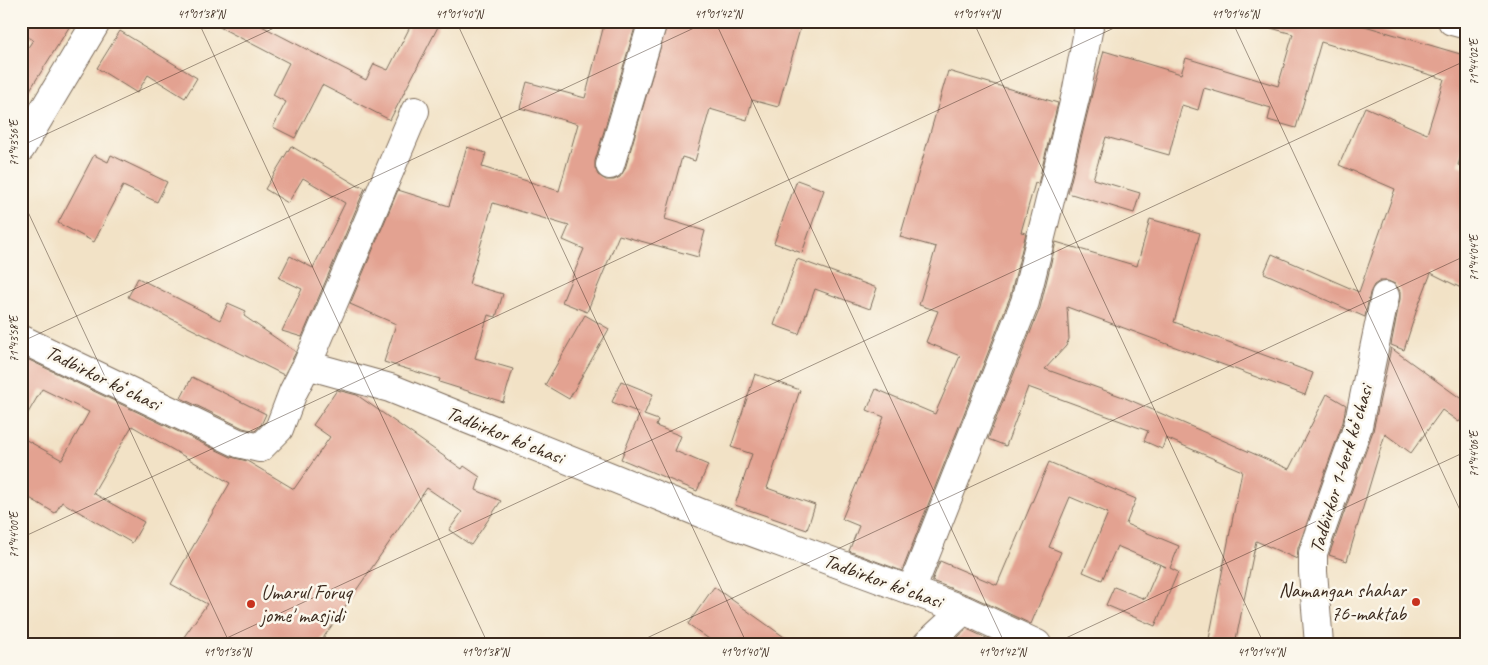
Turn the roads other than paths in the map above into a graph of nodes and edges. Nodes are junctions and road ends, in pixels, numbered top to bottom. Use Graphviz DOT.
graph roads {
  1 [pos="97,21"];
  2 [pos="653,21"];
  3 [pos="1090,21"];
  4 [pos="1452,21"];
  5 [pos="1467,25"];
  6 [pos="415,111"];
  7 [pos="21,148"];
  8 [pos="610,165"];
  9 [pos="1386,296"];
  10 [pos="21,339"];
  11 [pos="307,365"];
  12 [pos="911,591"];
  13 [pos="964,610"];
  14 [pos="926,644"];
  15 [pos="1037,644"];
  16 [pos="1319,644"];
  1 -- 7 [label="street"];
  2 -- 8 [label="street"];
  3 -- 12 [label="street"];
  4 -- 5 [label="street"];
  6 -- 11 [label="street"];
  9 -- 16 [label="street, Tadbirkor 1-berk koʻchasi"];
  10 -- 11 [label="street, Tadbirkor koʻchasi"];
  11 -- 12 [label="street, Tadbirkor koʻchasi"];
  12 -- 13 [label="street, Tadbirkor koʻchasi"];
  13 -- 14 [label="street"];
  13 -- 15 [label="street, Tadbirkor koʻchasi"];
}
